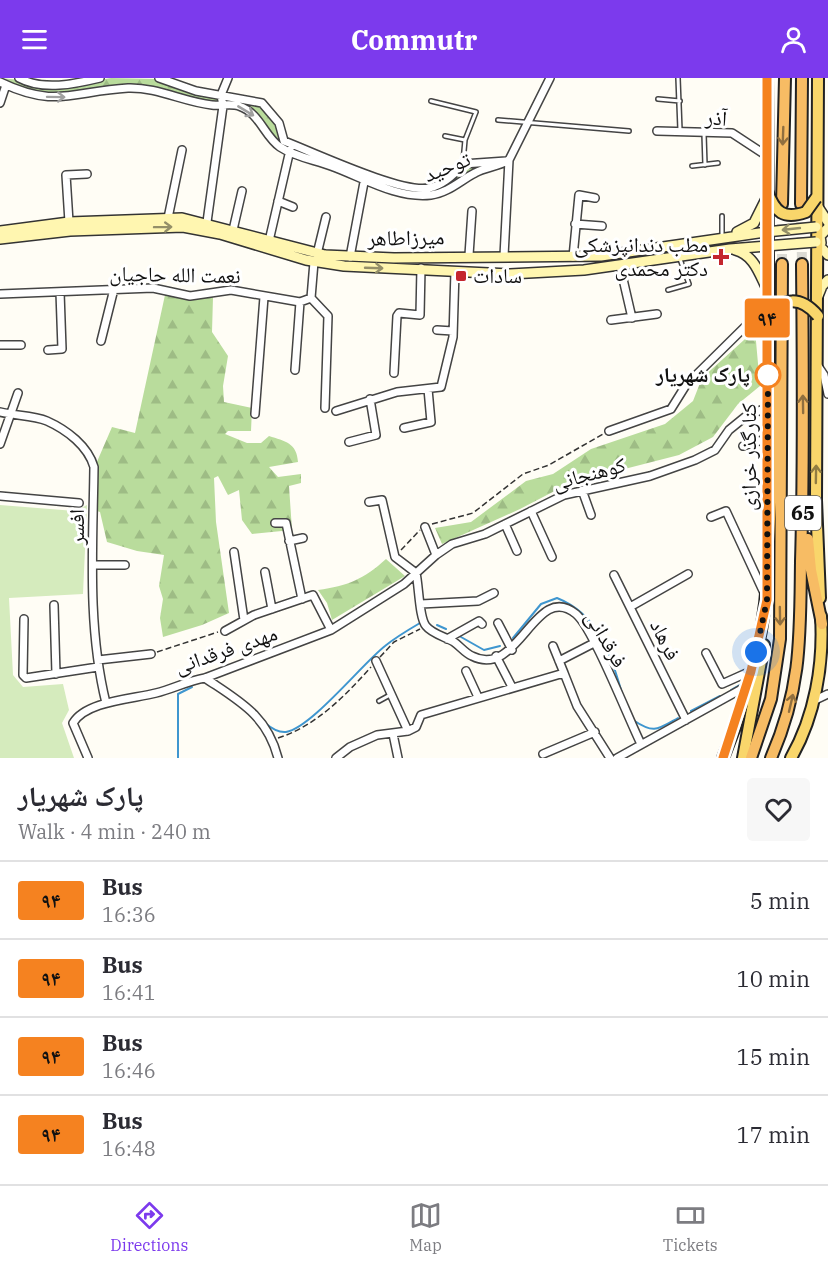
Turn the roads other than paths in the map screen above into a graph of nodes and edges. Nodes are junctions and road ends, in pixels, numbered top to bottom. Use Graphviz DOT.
graph roads {
  1 [pos="20,78"];
  2 [pos="100,78"];
  3 [pos="158,78"];
  4 [pos="228,78"];
  5 [pos="550,78"];
  6 [pos="678,78"];
  7 [pos="767,78"];
  8 [pos="785,78"];
  9 [pos="802,78"];
  10 [pos="818,78"];
  11 [pos="80,80"];
  12 [pos="3,84"];
  13 [pos="155,92"];
  14 [pos="221,95"];
  15 [pos="658,99"];
  16 [pos="431,101"];
  17 [pos="680,101"];
  18 [pos="0,103"];
  19 [pos="223,106"];
  20 [pos="823,113"];
  21 [pos="498,120"];
  22 [pos="527,124"];
  23 [pos="657,131"];
  24 [pos="629,132"];
  25 [pos="704,132"];
  26 [pos="680,133"];
  27 [pos="445,136"];
  28 [pos="465,140"];
  29 [pos="292,144"];
  30 [pos="182,150"];
  31 [pos="289,153"];
  32 [pos="767,156"];
  33 [pos="509,160"];
  34 [pos="718,163"];
  35 [pos="463,164"];
  36 [pos="705,165"];
  37 [pos="692,166"];
  38 [pos="87,174"];
  39 [pos="366,176"];
  40 [pos="453,176"];
  41 [pos="823,179"];
  42 [pos="456,186"];
  43 [pos="242,191"];
  44 [pos="430,192"];
  45 [pos="767,194"];
  46 [pos="595,198"];
  47 [pos="816,198"];
  48 [pos="278,201"];
  49 [pos="782,204"];
  50 [pos="801,204"];
  51 [pos="293,207"];
  52 [pos="472,211"];
  53 [pos="722,216"];
  54 [pos="326,217"];
  55 [pos="168,218"];
  56 [pos="69,222"];
  57 [pos="207,222"];
  58 [pos="575,224"];
  59 [pos="828,225"];
  60 [pos="602,226"];
  61 [pos="816,227"];
  62 [pos="233,230"];
  63 [pos="0,231"];
  64 [pos="766,232"];
  65 [pos="722,238"];
  66 [pos="0,239"];
  67 [pos="269,241"];
  68 [pos="766,246"];
  69 [pos="822,248"];
  70 [pos="730,249"];
  71 [pos="469,255"];
  72 [pos="504,256"];
  73 [pos="549,256"];
  74 [pos="350,257"];
  75 [pos="573,257"];
  76 [pos="680,257"];
  77 [pos="316,258"];
  78 [pos="782,264"];
  79 [pos="802,264"];
  80 [pos="620,266"];
  81 [pos="421,268"];
  82 [pos="455,271"];
  83 [pos="469,273"];
  84 [pos="551,273"];
  85 [pos="828,280"];
  86 [pos="114,290"];
  87 [pos="668,290"];
  88 [pos="766,290"];
  89 [pos="60,292"];
  90 [pos="0,294"];
  91 [pos="264,297"];
  92 [pos="311,298"];
  93 [pos="818,298"];
  94 [pos="300,302"];
  95 [pos="767,311"];
  96 [pos="782,313"];
  97 [pos="657,314"];
  98 [pos="818,316"];
  99 [pos="632,318"];
  100 [pos="611,320"];
  101 [pos="437,330"];
  102 [pos="453,331"];
  103 [pos="101,341"];
  104 [pos="0,345"];
  105 [pos="21,345"];
  106 [pos="48,350"];
  107 [pos="295,370"];
  108 [pos="823,371"];
  109 [pos="394,373"];
  110 [pos="428,389"];
  111 [pos="18,393"];
  112 [pos="828,394"];
  113 [pos="370,399"];
  114 [pos="768,407"];
  115 [pos="325,408"];
  116 [pos="336,411"];
  117 [pos="0,412"];
  118 [pos="255,414"];
  119 [pos="11,416"];
  120 [pos="404,428"];
  121 [pos="609,431"];
  122 [pos="769,438"];
  123 [pos="349,442"];
  124 [pos="0,444"];
  125 [pos="743,446"];
  126 [pos="804,488"];
  127 [pos="582,490"];
  128 [pos="0,496"];
  129 [pos="369,502"];
  130 [pos="79,503"];
  131 [pos="531,511"];
  132 [pos="591,515"];
  133 [pos="711,517"];
  134 [pos="275,524"];
  135 [pos="504,525"];
  136 [pos="425,527"];
  137 [pos="303,538"];
  138 [pos="290,542"];
  139 [pos="517,551"];
  140 [pos="234,552"];
  141 [pos="436,555"];
  142 [pos="552,557"];
  143 [pos="768,564"];
  144 [pos="93,565"];
  145 [pos="125,565"];
  146 [pos="265,572"];
  147 [pos="416,573"];
  148 [pos="688,574"];
  149 [pos="614,575"];
  150 [pos="494,593"];
  151 [pos="302,599"];
  152 [pos="767,600"];
  153 [pos="421,604"];
  154 [pos="54,605"];
  155 [pos="630,607"];
  156 [pos="272,609"];
  157 [pos="24,619"];
  158 [pos="244,620"];
  159 [pos="498,623"];
  160 [pos="482,624"];
  161 [pos="822,624"];
  162 [pos="331,630"];
  163 [pos="225,631"];
  164 [pos="447,639"];
  165 [pos="825,641"];
  166 [pos="594,643"];
  167 [pos="553,646"];
  168 [pos="512,650"];
  169 [pos="706,653"];
  170 [pos="151,654"];
  171 [pos="496,656"];
  172 [pos="559,661"];
  173 [pos="376,662"];
  174 [pos="98,664"];
  175 [pos="466,670"];
  176 [pos="751,671"];
  177 [pos="564,673"];
  178 [pos="56,674"];
  179 [pos="205,678"];
  180 [pos="722,684"];
  181 [pos="747,686"];
  182 [pos="512,687"];
  183 [pos="391,694"];
  184 [pos="828,694"];
  185 [pos="478,697"];
  186 [pos="728,697"];
  187 [pos="379,701"];
  188 [pos="813,701"];
  189 [pos="106,703"];
  190 [pos="686,720"];
  191 [pos="408,731"];
  192 [pos="595,732"];
  193 [pos="393,734"];
  194 [pos="641,744"];
  195 [pos="543,754"];
  196 [pos="793,756"];
  197 [pos="88,758"];
  198 [pos="278,758"];
  199 [pos="336,758"];
  200 [pos="398,758"];
  201 [pos="610,758"];
  202 [pos="617,758"];
  203 [pos="723,758"];
  204 [pos="743,758"];
  205 [pos="751,758"];
  206 [pos="771,758"];
  1 -- 11 [label="street"];
  2 -- 11 [label="street"];
  3 -- 13 [label="street"];
  3 -- 14 [label="street"];
  4 -- 14 [label="street"];
  5 -- 22 [label="street"];
  6 -- 17 [label="lane"];
  7 -- 32 [label="main road, کنارگذر خرازی"];
  8 -- 49 [label="highway, one-way"];
  9 -- 50 [label="highway"];
  10 -- 20 [label="main road"];
  12 -- 13 [label="street, توحید, one-way"];
  12 -- 18 [label="street"];
  13 -- 19 [label="street, توحید"];
  14 -- 19 [label="street"];
  14 -- 29 [label="street"];
  15 -- 17 [label="lane"];
  16 -- 28 [label="lane"];
  17 -- 26 [label="lane"];
  19 -- 31 [label="street, توحید, one-way"];
  19 -- 57 [label="street"];
  20 -- 41 [label="main road"];
  21 -- 22 [label="lane"];
  22 -- 24 [label="lane"];
  22 -- 33 [label="street"];
  23 -- 26 [label="street, آذر"];
  25 -- 26 [label="street, آذر"];
  25 -- 32 [label="street, آذر"];
  25 -- 36 [label="lane"];
  27 -- 28 [label="lane"];
  28 -- 35 [label="lane"];
  29 -- 31 [label="street"];
  29 -- 39 [label="street, توحید"];
  30 -- 55 [label="street"];
  31 -- 39 [label="street, توحید"];
  31 -- 48 [label="street"];
  32 -- 45 [label="main road, کنارگذر خرازی"];
  33 -- 35 [label="street, توحید"];
  33 -- 42 [label="street, توحید"];
  33 -- 72 [label="street"];
  34 -- 36 [label="lane"];
  35 -- 40 [label="street, توحید"];
  36 -- 37 [label="lane"];
  38 -- 56 [label="street"];
  39 -- 44 [label="street, توحید"];
  39 -- 74 [label="street"];
  40 -- 42 [label="street"];
  40 -- 44 [label="street, توحید"];
  41 -- 47 [label="main road"];
  42 -- 44 [label="street, توحید"];
  43 -- 62 [label="street"];
  45 -- 47 [label="main road, bridge"];
  45 -- 64 [label="main road, کنارگذر خرازی"];
  45 -- 65 [label="main road"];
  46 -- 58 [label="street"];
  47 -- 59 [label="main road"];
  47 -- 61 [label="main road"];
  48 -- 51 [label="street"];
  48 -- 67 [label="street"];
  52 -- 71 [label="street"];
  53 -- 65 [label="lane"];
  54 -- 77 [label="street"];
  55 -- 56 [label="main road, میرزاطاهر"];
  55 -- 57 [label="main road, میرزاطاهر"];
  56 -- 63 [label="main road, میرزاطاهر"];
  57 -- 62 [label="main road, میرزاطاهر"];
  58 -- 60 [label="street"];
  58 -- 75 [label="street"];
  59 -- 61 [label="main road, میرزاطاهر"];
  59 -- 69 [label="main road"];
  61 -- 64 [label="main road, میرزاطاهر, one-way, bridge"];
  61 -- 69 [label="main road"];
  62 -- 67 [label="main road, میرزاطاهر"];
  64 -- 65 [label="main road, میرزاطاهر"];
  64 -- 68 [label="main road, کنارگذر خرازی"];
  65 -- 75 [label="main road, میرزاطاهر"];
  66 -- 77 [label="main road, میرزاطاهر, one-way"];
  67 -- 77 [label="main road, میرزاطاهر"];
  68 -- 69 [label="main road, میرزاطاهر, bridge"];
  68 -- 70 [label="main road, میرزاطاهر"];
  68 -- 88 [label="main road, کنارگذر خرازی"];
  69 -- 93 [label="main road"];
  70 -- 76 [label="main road, میرزاطاهر"];
  70 -- 88 [label="main road"];
  71 -- 72 [label="main road, میرزاطاهر"];
  71 -- 74 [label="main road, میرزاطاهر"];
  71 -- 83 [label="main road"];
  72 -- 73 [label="main road, میرزاطاهر"];
  73 -- 75 [label="main road, میرزاطاهر"];
  73 -- 84 [label="main road"];
  74 -- 77 [label="main road, میرزاطاهر"];
  76 -- 80 [label="main road, میرزاطاهر"];
  76 -- 87 [label="lane"];
  77 -- 81 [label="main road, میرزاطاهر, one-way"];
  77 -- 92 [label="street"];
  78 -- 96 [label="highway, 65"];
  126 -- 79 [label="highway, 65, one-way"];
  80 -- 84 [label="main road, میرزاطاهر"];
  80 -- 99 [label="street"];
  81 -- 82 [label="main road, میرزاطاهر"];
  81 -- 109 [label="street"];
  82 -- 83 [label="main road, میرزاطاهر"];
  82 -- 102 [label="street"];
  83 -- 84 [label="main road, میرزاطاهر"];
  85 -- 93 [label="main road"];
  86 -- 89 [label="street, نعمت الله حاجیان"];
  86 -- 91 [label="street, نعمت الله حاجیان"];
  86 -- 103 [label="street"];
  88 -- 95 [label="main road, کنارگذر خرازی"];
  89 -- 90 [label="street, نعمت الله حاجیان"];
  89 -- 106 [label="street"];
  91 -- 94 [label="street, نعمت الله حاجیان"];
  91 -- 118 [label="street"];
  92 -- 94 [label="street, نعمت الله حاجیان"];
  92 -- 115 [label="street"];
  93 -- 98 [label="main road"];
  94 -- 107 [label="street"];
  95 -- 98 [label="main road, bridge"];
  95 -- 114 [label="main road, کنارگذر خرازی"];
  95 -- 121 [label="street"];
  96 -- 143 [label="highway"];
  96 -- 205 [label="highway, 65, one-way"];
  97 -- 99 [label="street"];
  98 -- 108 [label="main road"];
  99 -- 100 [label="street"];
  101 -- 102 [label="street"];
  102 -- 110 [label="street"];
  104 -- 105 [label="street"];
  108 -- 112 [label="street"];
  161 -- 108 [label="main road, one-way"];
  110 -- 113 [label="street"];
  110 -- 120 [label="street"];
  111 -- 119 [label="street"];
  113 -- 116 [label="street"];
  113 -- 123 [label="street"];
  114 -- 122 [label="main road, کنارگذر خرازی"];
  114 -- 127 [label="street, کوهنجانی"];
  117 -- 119 [label="street, افسر"];
  119 -- 124 [label="street"];
  119 -- 144 [label="street, افسر"];
  122 -- 125 [label="street"];
  122 -- 143 [label="main road, کنارگذر خرازی"];
  126 -- 161 [label="highway"];
  206 -- 126 [label="highway, 65, one-way"];
  127 -- 131 [label="street, کوهنجانی"];
  127 -- 132 [label="street"];
  128 -- 130 [label="street"];
  129 -- 147 [label="street"];
  131 -- 135 [label="street, کوهنجانی"];
  131 -- 142 [label="street"];
  133 -- 152 [label="street"];
  134 -- 138 [label="street"];
  135 -- 139 [label="street"];
  135 -- 141 [label="street, کوهنجانی"];
  136 -- 141 [label="street"];
  137 -- 138 [label="street"];
  138 -- 151 [label="street"];
  140 -- 158 [label="street"];
  141 -- 147 [label="street, کوهنجانی"];
  143 -- 152 [label="main road, کنارگذر خرازی"];
  144 -- 145 [label="street"];
  144 -- 174 [label="street, افسر"];
  146 -- 156 [label="street"];
  147 -- 153 [label="street"];
  147 -- 162 [label="street, مهدی فرقدانی"];
  148 -- 155 [label="street"];
  149 -- 155 [label="street, فرهاد"];
  150 -- 153 [label="street"];
  151 -- 156 [label="street"];
  151 -- 162 [label="street"];
  152 -- 176 [label="main road, کنارگذر خرازی"];
  152 -- 204 [label="main road"];
  153 -- 164 [label="street, فرقدانی"];
  154 -- 178 [label="street"];
  155 -- 190 [label="street, فرهاد"];
  156 -- 158 [label="street"];
  157 -- 178 [label="street"];
  158 -- 163 [label="street"];
  159 -- 168 [label="street"];
  160 -- 164 [label="street"];
  161 -- 165 [label="main road"];
  162 -- 179 [label="street, مهدی فرقدانی"];
  164 -- 171 [label="street, فرقدانی"];
  165 -- 188 [label="main road"];
  166 -- 168 [label="street, فرقدانی"];
  166 -- 172 [label="street"];
  166 -- 194 [label="street, فرقدانی"];
  167 -- 172 [label="street"];
  168 -- 171 [label="street, فرقدانی"];
  169 -- 180 [label="street"];
  170 -- 174 [label="street"];
  171 -- 182 [label="street"];
  172 -- 177 [label="street"];
  173 -- 183 [label="street"];
  174 -- 178 [label="street"];
  174 -- 189 [label="street, افسر"];
  175 -- 185 [label="street"];
  176 -- 180 [label="street"];
  176 -- 181 [label="main road, کنارگذر خرازی"];
  177 -- 182 [label="street"];
  177 -- 192 [label="street"];
  179 -- 189 [label="street, مهدی فرقدانی"];
  179 -- 198 [label="street"];
  180 -- 186 [label="street"];
  181 -- 186 [label="street"];
  181 -- 203 [label="main road, کنارگذر خرازی"];
  182 -- 185 [label="street"];
  183 -- 187 [label="lane"];
  183 -- 191 [label="street"];
  184 -- 188 [label="street"];
  185 -- 191 [label="street"];
  186 -- 190 [label="street"];
  188 -- 196 [label="main road"];
  189 -- 197 [label="street, مهدی فرقدانی"];
  190 -- 194 [label="street"];
  191 -- 193 [label="street"];
  192 -- 195 [label="street"];
  192 -- 201 [label="street"];
  193 -- 199 [label="street"];
  193 -- 200 [label="street"];
  194 -- 202 [label="street"];
}
